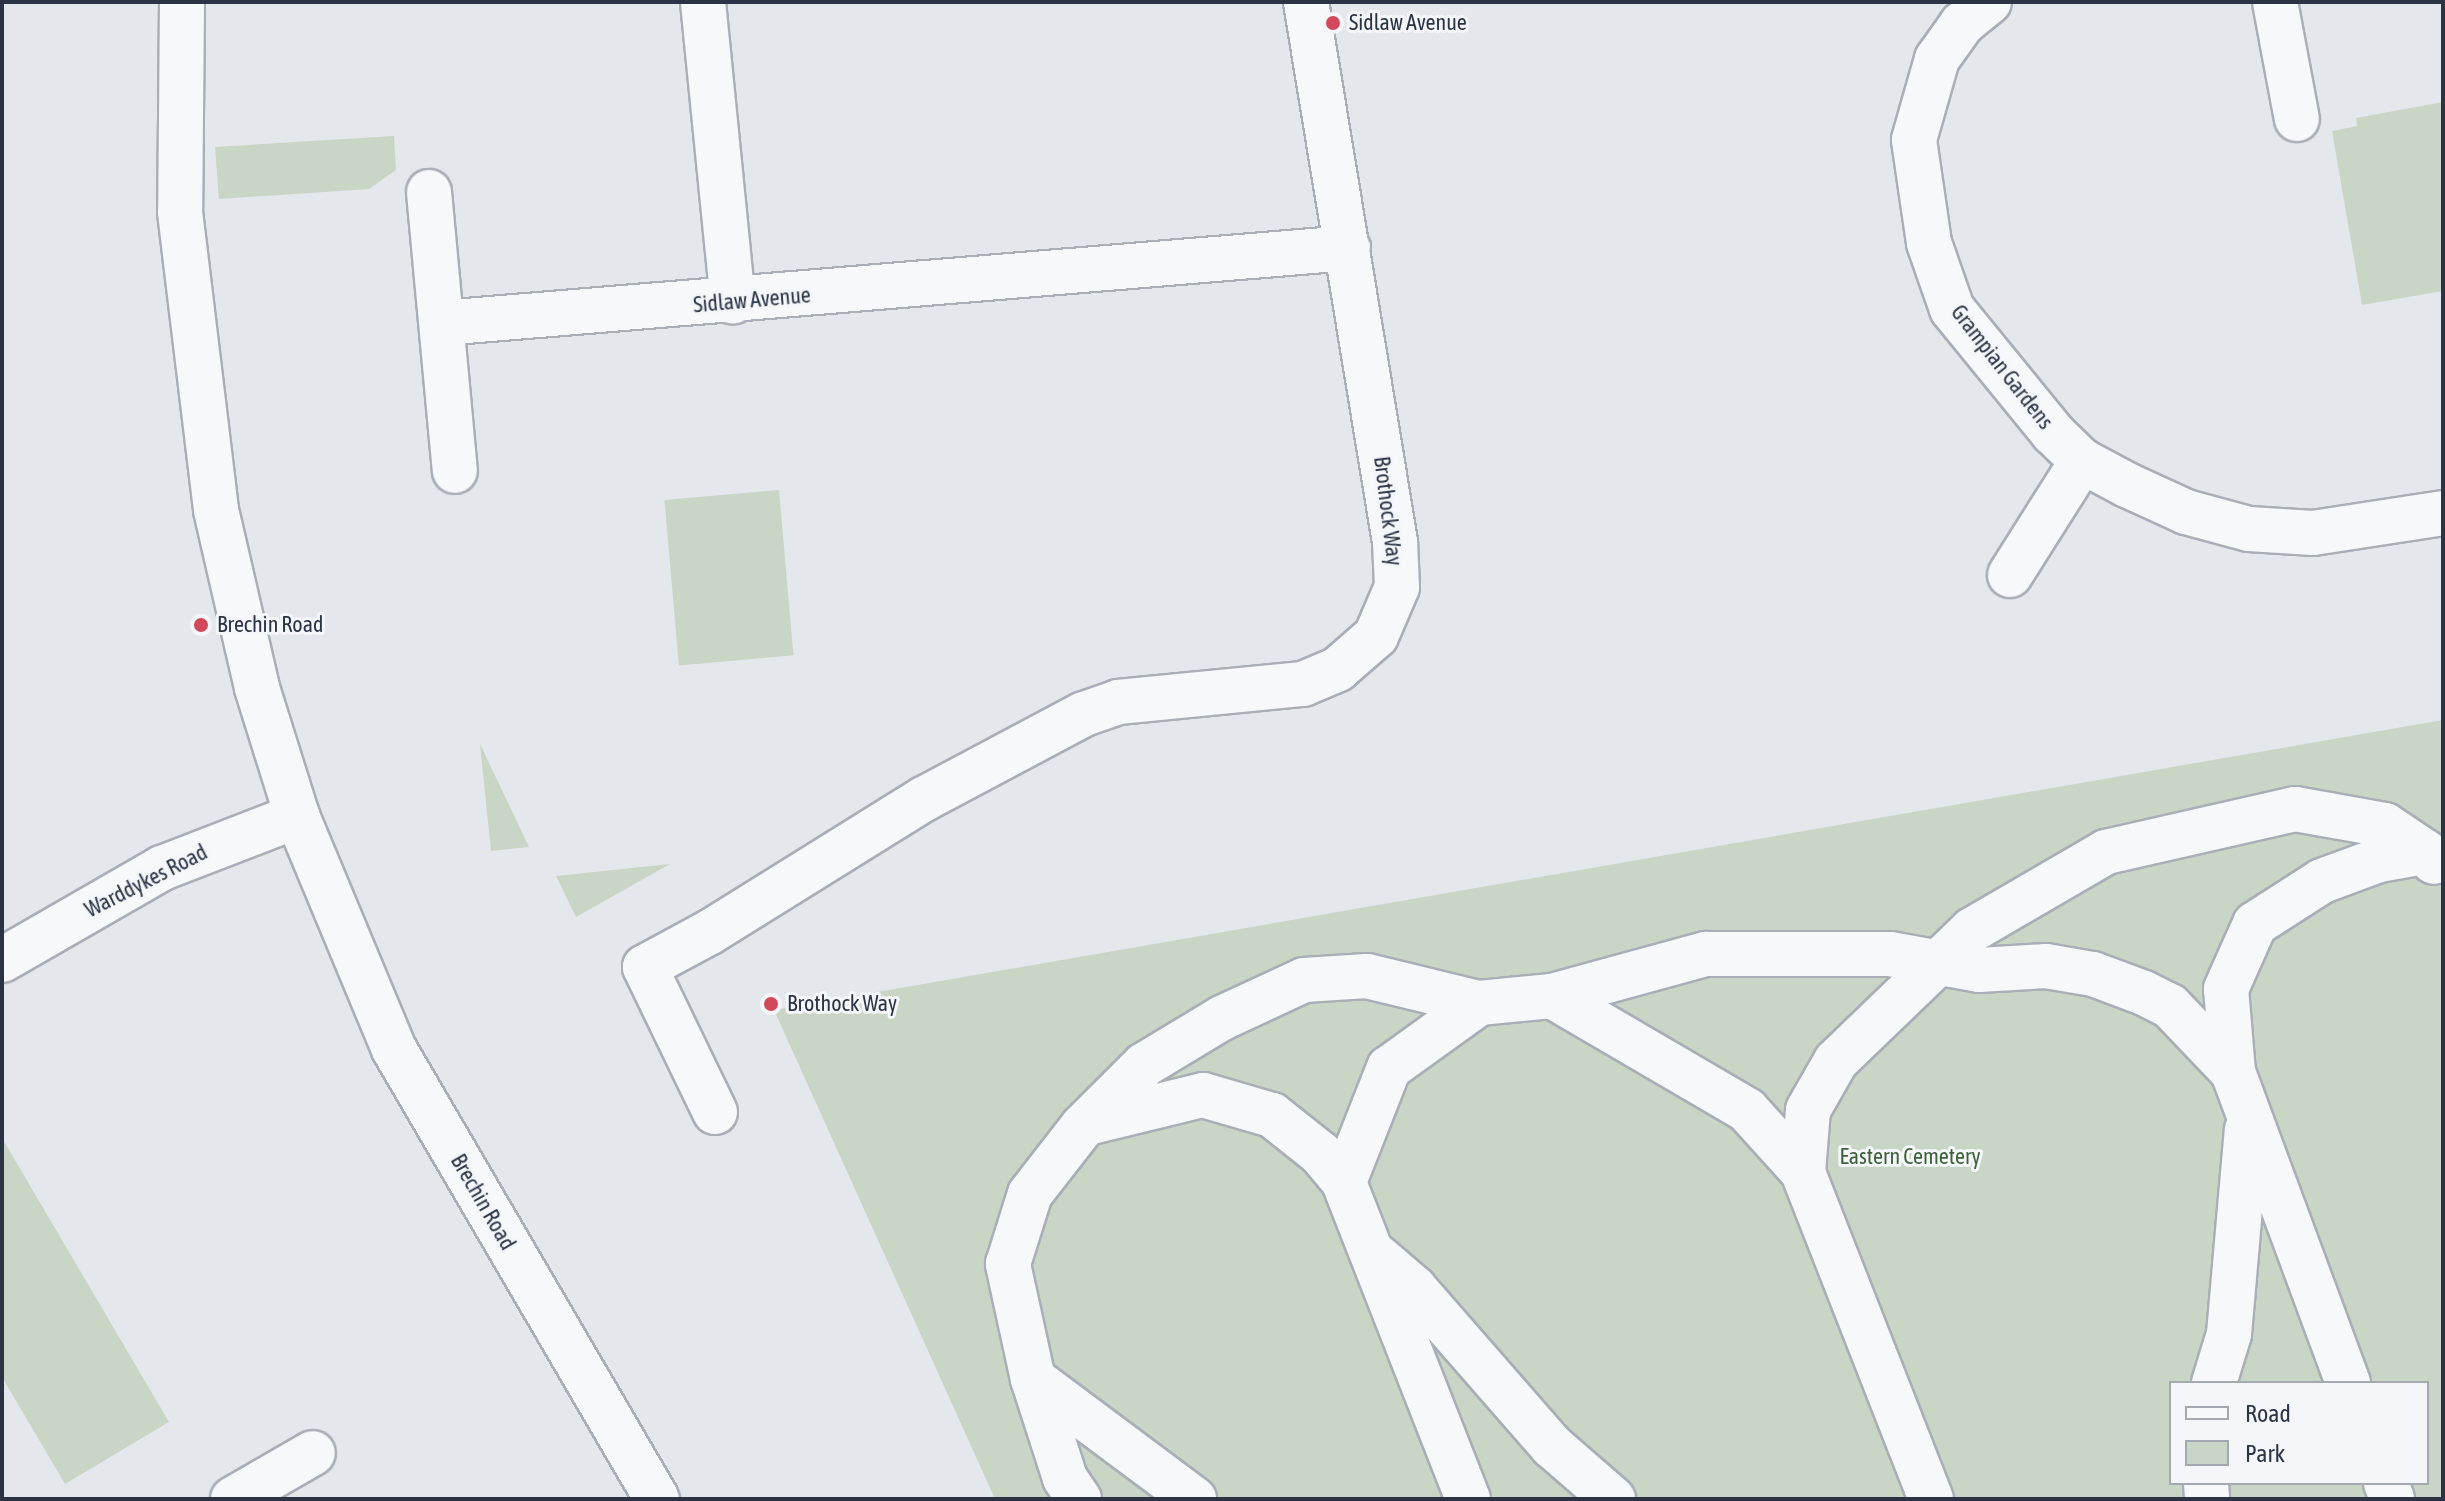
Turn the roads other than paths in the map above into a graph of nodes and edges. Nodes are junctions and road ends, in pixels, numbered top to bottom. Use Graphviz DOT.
graph roads {
  1 [pos="182,2"];
  2 [pos="703,2"];
  3 [pos="1306,2"];
  4 [pos="1989,2"];
  5 [pos="2275,2"];
  6 [pos="2297,119"];
  7 [pos="429,192"];
  8 [pos="1348,248"];
  9 [pos="733,301"];
  10 [pos="442,323"];
  11 [pos="2082,461"];
  12 [pos="455,471"];
  13 [pos="2443,513"];
  14 [pos="2010,575"];
  15 [pos="297,816"];
  16 [pos="2434,862"];
  17 [pos="2,960"];
  18 [pos="1932,965"];
  19 [pos="1552,996"];
  20 [pos="1479,1003"];
  21 [pos="2233,1072"];
  22 [pos="715,1112"];
  23 [pos="2248,1120"];
  24 [pos="1083,1126"];
  25 [pos="1803,1172"];
  26 [pos="1344,1182"];
  27 [pos="1371,1251"];
  28 [pos="1033,1379"];
  29 [pos="2215,1381"];
  30 [pos="2347,1381"];
  31 [pos="313,1453"];
  32 [pos="233,1499"];
  33 [pos="657,1499"];
  34 [pos="1079,1499"];
  35 [pos="1194,1499"];
  36 [pos="1468,1499"];
  37 [pos="1613,1499"];
  38 [pos="1931,1499"];
  39 [pos="1944,1499"];
  40 [pos="1960,1499"];
  1 -- 15 [label="street, Brechin Road"];
  2 -- 9 [label="street"];
  3 -- 8 [label="street, Brothock Way"];
  4 -- 11 [label="street, Grampian Gardens"];
  5 -- 6 [label="street"];
  7 -- 10 [label="street"];
  8 -- 9 [label="street, Sidlaw Avenue"];
  8 -- 22 [label="street, Brothock Way"];
  9 -- 10 [label="street, Sidlaw Avenue"];
  10 -- 12 [label="street"];
  11 -- 13 [label="street, Grampian Gardens"];
  11 -- 14 [label="street"];
  15 -- 17 [label="street, Warddykes Road"];
  15 -- 33 [label="street, Brechin Road"];
  16 -- 18 [label="street"];
  16 -- 21 [label="street"];
  18 -- 19 [label="street"];
  18 -- 21 [label="street"];
  18 -- 25 [label="street"];
  19 -- 20 [label="street"];
  19 -- 25 [label="street"];
  20 -- 24 [label="street"];
  20 -- 26 [label="street"];
  21 -- 23 [label="street"];
  23 -- 29 [label="street"];
  23 -- 30 [label="street"];
  24 -- 26 [label="street"];
  24 -- 28 [label="street"];
  25 -- 38 [label="street"];
  26 -- 27 [label="street"];
  27 -- 36 [label="street"];
  27 -- 37 [label="street"];
  28 -- 34 [label="street"];
  28 -- 35 [label="street"];
  31 -- 32 [label="street"];
  39 -- 40 [label="street"];
}
